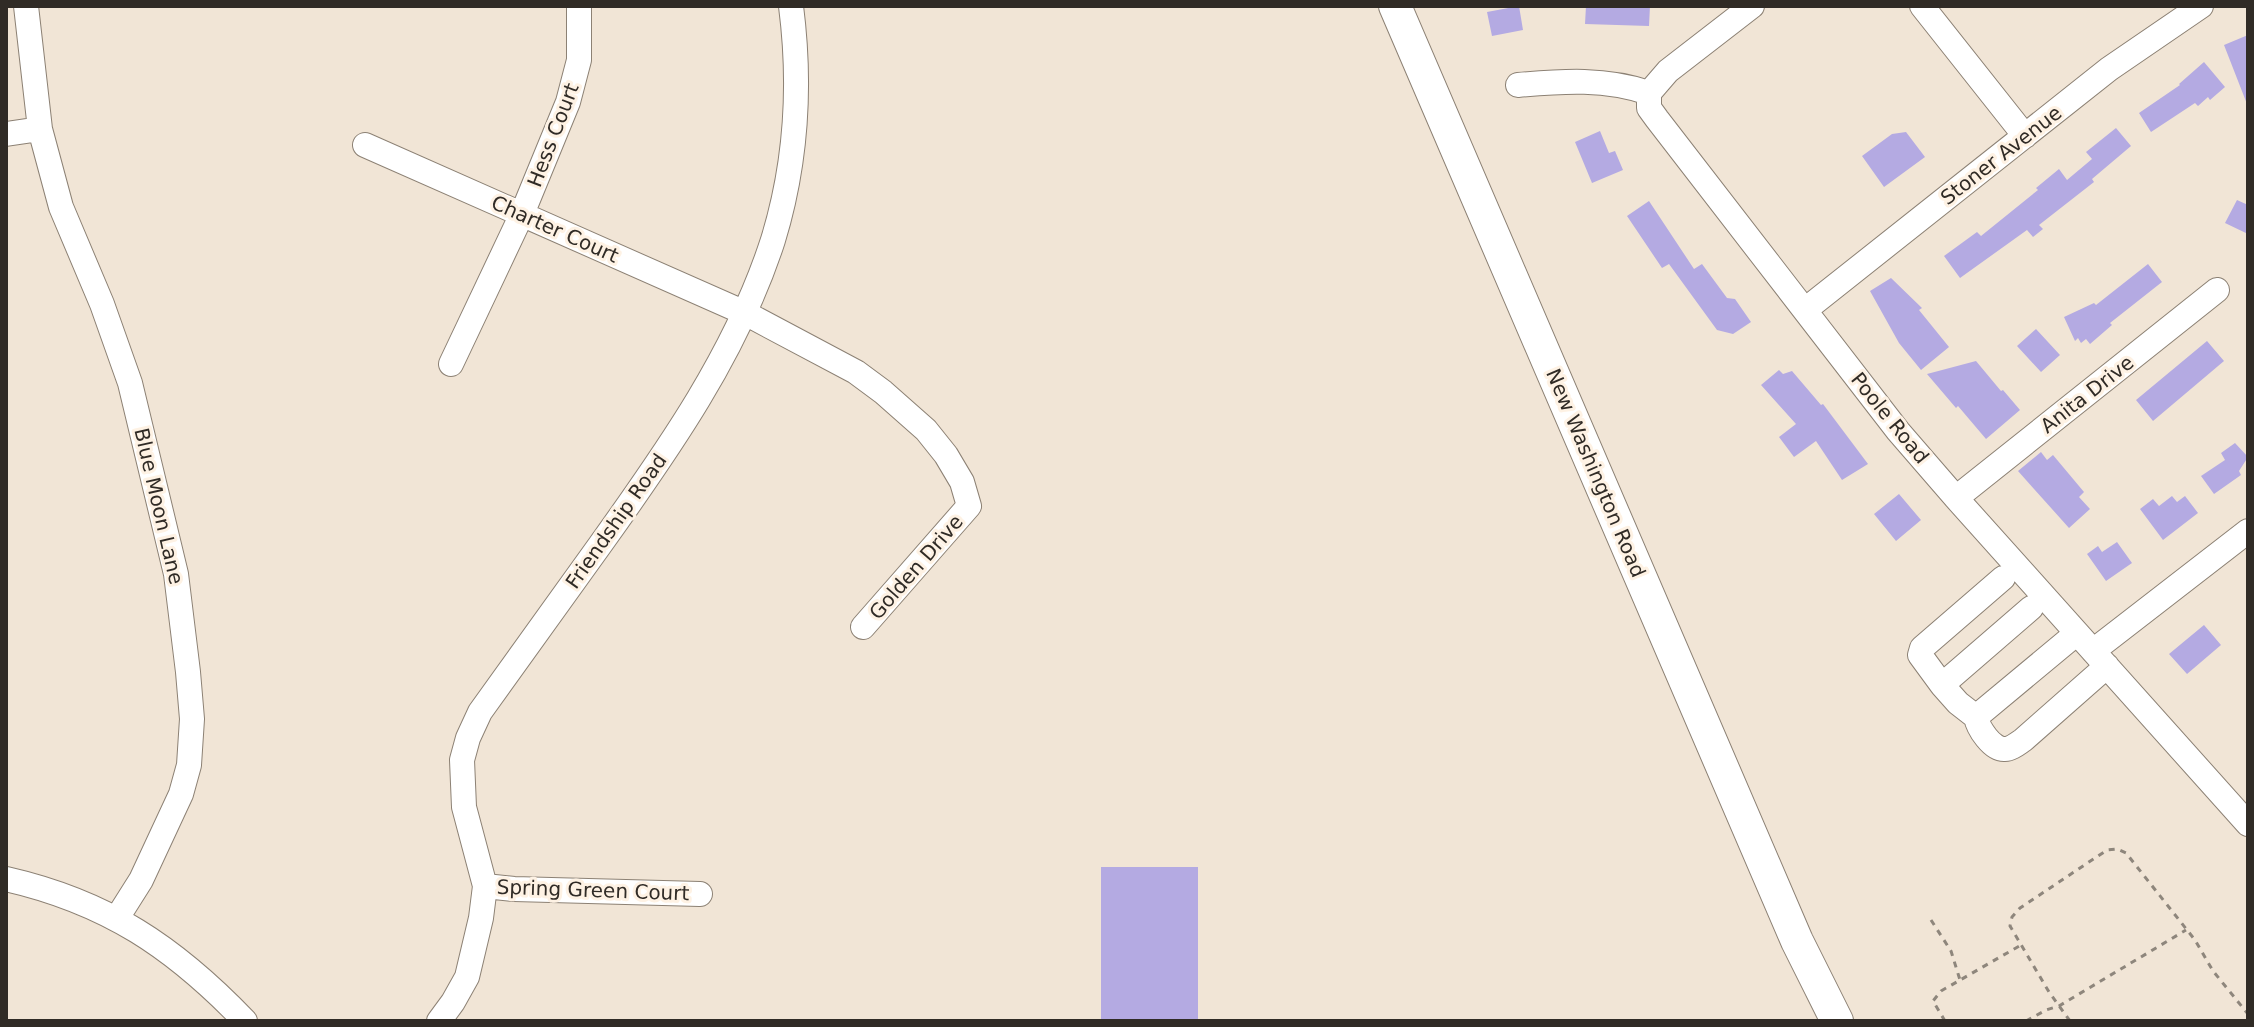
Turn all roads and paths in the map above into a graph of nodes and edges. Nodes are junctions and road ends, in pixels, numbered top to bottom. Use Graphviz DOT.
graph roads {
  1 [pos="26,6"];
  2 [pos="579,6"];
  3 [pos="791,6"];
  4 [pos="1395,6"];
  5 [pos="1752,6"];
  6 [pos="1922,6"];
  7 [pos="2201,6"];
  8 [pos="1518,85"];
  9 [pos="1649,93"];
  10 [pos="40,129"];
  11 [pos="6,134"];
  12 [pos="2025,136"];
  13 [pos="365,145"];
  14 [pos="522,214"];
  15 [pos="2217,290"];
  16 [pos="1805,310"];
  17 [pos="745,313"];
  18 [pos="451,364"];
  19 [pos="1956,498"];
  20 [pos="969,506"];
  21 [pos="2248,531"];
  22 [pos="2003,578"];
  23 [pos="2031,608"];
  24 [pos="863,627"];
  25 [pos="2093,650"];
  26 [pos="1942,685"];
  27 [pos="1976,717"];
  28 [pos="2248,824"];
  29 [pos="6,879"];
  30 [pos="485,886"];
  31 [pos="700,894"];
  32 [pos="117,918"];
  33 [pos="1931,920"];
  34 [pos="2187,930"];
  35 [pos="1797,941"];
  36 [pos="2021,945"];
  37 [pos="1960,980"];
  38 [pos="2059,1006"];
  39 [pos="2248,1014"];
  40 [pos="245,1021"];
  41 [pos="439,1021"];
  42 [pos="1818,1021"];
  43 [pos="1837,1021"];
  44 [pos="1945,1021"];
  45 [pos="2026,1021"];
  46 [pos="2070,1021"];
  1 -- 10 [label="street, Blue Moon Lane"];
  2 -- 14 [label="street, Hess Court"];
  3 -- 17 [label="street, Friendship Road"];
  4 -- 35 [label="main road, New Washington Road"];
  5 -- 9 [label="street"];
  6 -- 12 [label="street"];
  7 -- 12 [label="street, Stoner Avenue"];
  8 -- 9 [label="street"];
  9 -- 16 [label="street, Poole Road"];
  10 -- 11 [label="street"];
  10 -- 32 [label="street, Blue Moon Lane"];
  12 -- 16 [label="street, Stoner Avenue"];
  13 -- 14 [label="street, Charter Court"];
  14 -- 17 [label="street, Charter Court"];
  14 -- 18 [label="street, Hess Court"];
  15 -- 19 [label="street, Anita Drive"];
  16 -- 19 [label="street, Poole Road"];
  17 -- 20 [label="street, Charter Court"];
  17 -- 30 [label="street, Friendship Road"];
  19 -- 25 [label="street, Poole Road"];
  20 -- 24 [label="street, Golden Drive"];
  21 -- 25 [label="street"];
  22 -- 26 [label="street"];
  23 -- 26 [label="street"];
  25 -- 27 [label="street"];
  25 -- 27 [label="street"];
  25 -- 28 [label="street, Poole Road"];
  26 -- 27 [label="street"];
  29 -- 32 [label="street"];
  30 -- 31 [label="street, Spring Green Court"];
  30 -- 41 [label="street, Friendship Road"];
  32 -- 40 [label="street"];
  33 -- 37 [label="path"];
  34 -- 36 [label="path"];
  34 -- 38 [label="path"];
  34 -- 39 [label="path"];
  35 -- 42 [label="main road, New Washington Road"];
  35 -- 43 [label="main road, New Washington Road"];
  36 -- 37 [label="path"];
  36 -- 38 [label="path"];
  37 -- 44 [label="path"];
  38 -- 45 [label="path"];
  38 -- 46 [label="path"];
}
